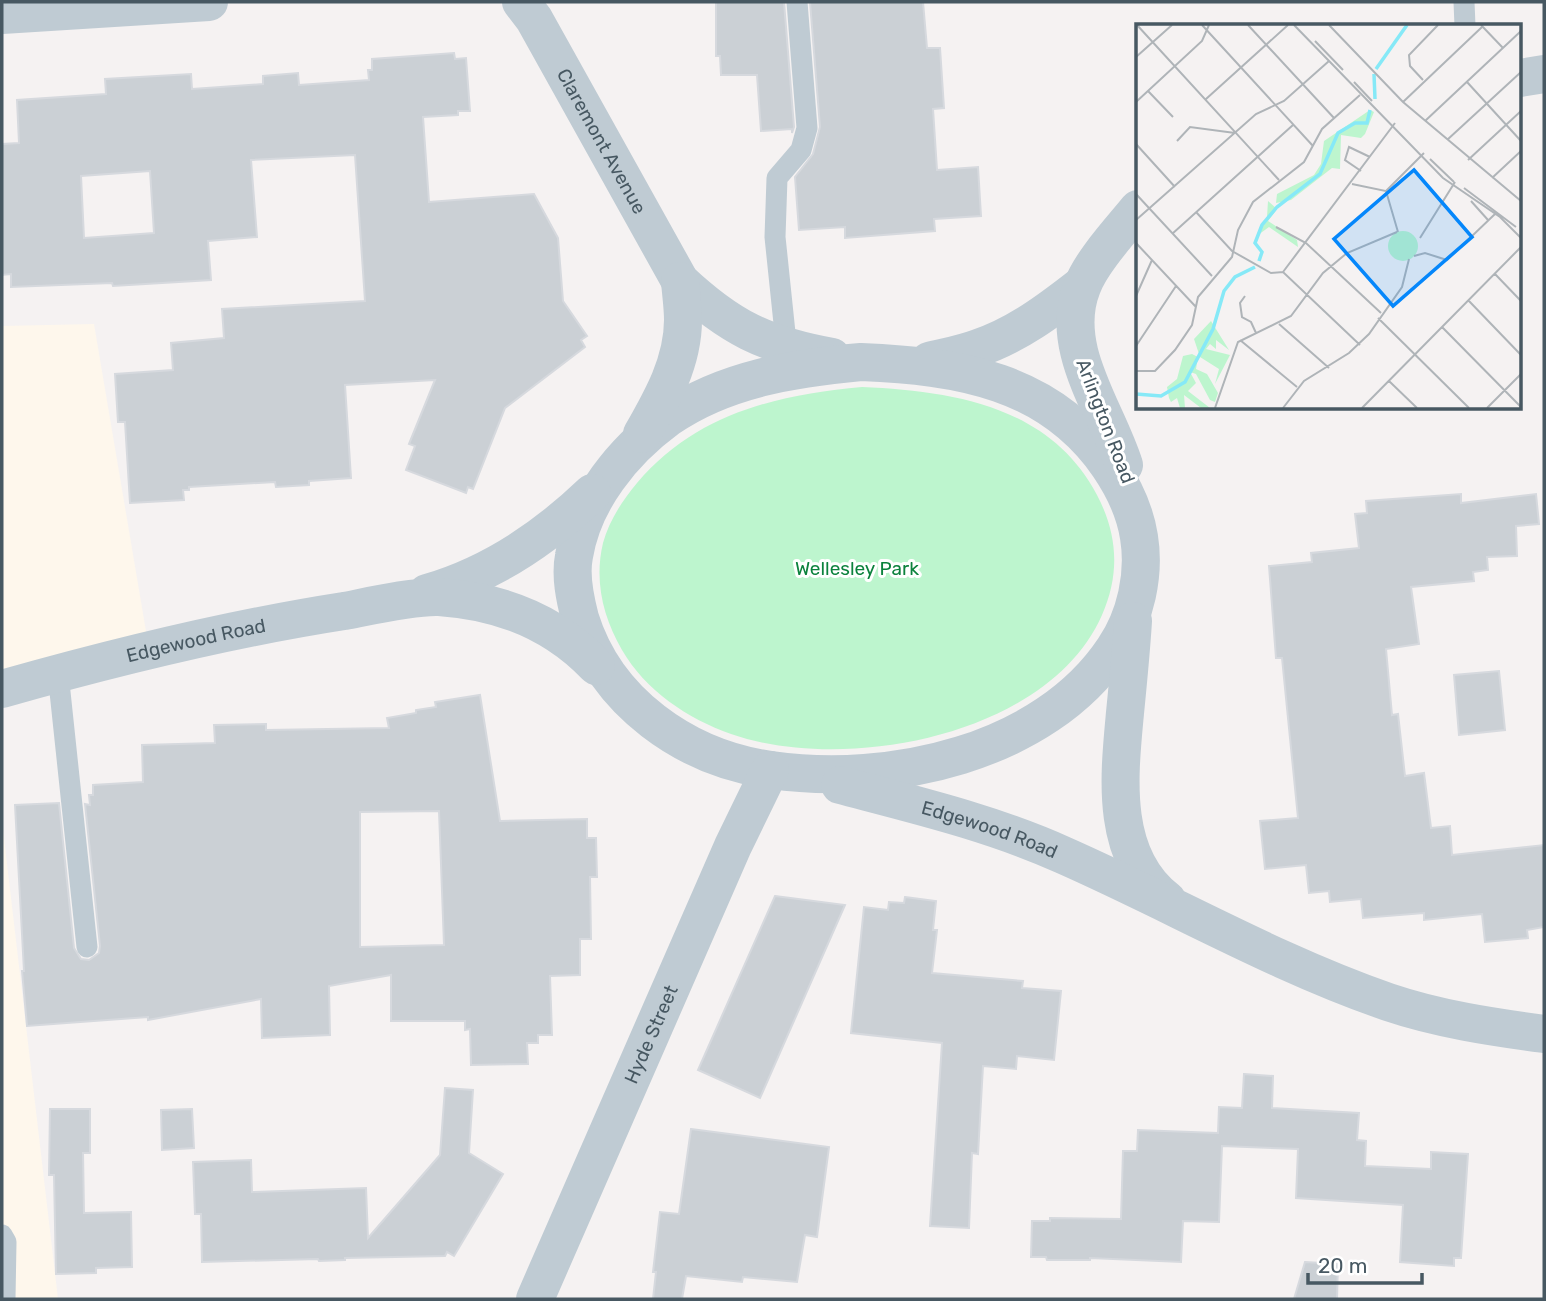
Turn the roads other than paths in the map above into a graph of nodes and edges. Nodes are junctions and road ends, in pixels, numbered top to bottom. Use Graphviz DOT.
graph roads {
  1 [pos="209,2"];
  2 [pos="521,2"];
  3 [pos="797,2"];
  4 [pos="1464,2"];
  5 [pos="2,15"];
  6 [pos="1465,24"];
  7 [pos="1544,74"];
  8 [pos="1522,78"];
  9 [pos="1136,211"];
  10 [pos="680,281"];
  11 [pos="1082,285"];
  12 [pos="788,359"];
  13 [pos="916,364"];
  14 [pos="635,446"];
  15 [pos="606,480"];
  16 [pos="1142,559"];
  17 [pos="393,603"];
  18 [pos="1135,604"];
  19 [pos="58,673"];
  20 [pos="610,680"];
  21 [pos="2,689"];
  22 [pos="777,771"];
  23 [pos="1185,914"];
  24 [pos="87,947"];
  25 [pos="1544,1034"];
  26 [pos="2,1235"];
  27 [pos="5,1299"];
  28 [pos="535,1299"];
  1 -- 5 [label="street"];
  2 -- 10 [label="street, Claremont Avenue"];
  3 -- 12 [label="lane"];
  4 -- 6 [label="lane"];
  7 -- 8 [label="street"];
  9 -- 11 [label="street, Arlington Road"];
  10 -- 12 [label="street, Claremont Avenue"];
  10 -- 14 [label="street, Claremont Avenue"];
  11 -- 13 [label="street, Arlington Road"];
  11 -- 16 [label="street, Arlington Road"];
  12 -- 13 [label="street"];
  12 -- 14 [label="street"];
  13 -- 16 [label="street"];
  14 -- 15 [label="street"];
  15 -- 17 [label="street, Edgewood Road"];
  15 -- 20 [label="street"];
  16 -- 18 [label="street"];
  17 -- 19 [label="street, Edgewood Road"];
  17 -- 20 [label="street, Edgewood Road"];
  18 -- 22 [label="street"];
  18 -- 23 [label="street, Edgewood Road"];
  19 -- 21 [label="street, Edgewood Road"];
  19 -- 24 [label="lane"];
  20 -- 22 [label="street"];
  22 -- 23 [label="street, Edgewood Road"];
  22 -- 28 [label="street, Hyde Street"];
  23 -- 25 [label="street, Edgewood Road"];
  26 -- 27 [label="lane"];
}
